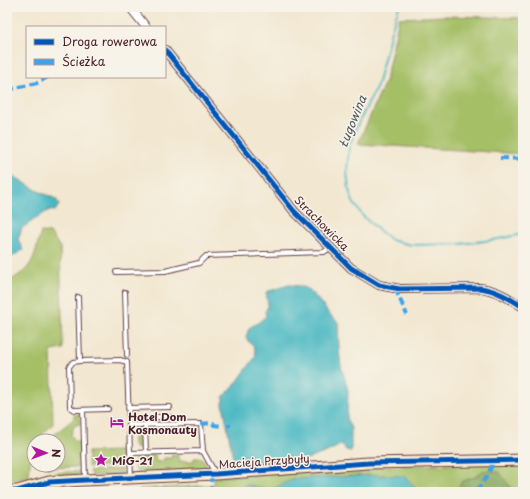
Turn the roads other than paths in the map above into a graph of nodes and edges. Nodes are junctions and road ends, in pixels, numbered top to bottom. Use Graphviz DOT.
graph roads {
  1 [pos="130,7"];
  2 [pos="145,26"];
  3 [pos="166,51"];
  4 [pos="331,246"];
  5 [pos="116,272"];
  6 [pos="125,292"];
  7 [pos="78,297"];
  8 [pos="523,307"];
  9 [pos="127,355"];
  10 [pos="80,361"];
  11 [pos="170,407"];
  12 [pos="128,408"];
  13 [pos="108,409"];
  14 [pos="83,410"];
  15 [pos="170,417"];
  16 [pos="145,424"];
  17 [pos="129,425"];
  18 [pos="203,451"];
  19 [pos="146,452"];
  20 [pos="130,453"];
  21 [pos="523,460"];
  22 [pos="216,474"];
  23 [pos="131,478"];
  24 [pos="85,480"];
  25 [pos="7,491"];
  1 -- 2 [label="street"];
  3 -- 4 [label="street, Strachowicka"];
  4 -- 5 [label="lane"];
  4 -- 8 [label="street, Strachowicka"];
  6 -- 9 [label="lane"];
  7 -- 10 [label="lane"];
  10 -- 12 [label="lane"];
  10 -- 14 [label="lane"];
  11 -- 12 [label="lane"];
  12 -- 17 [label="lane"];
  13 -- 14 [label="lane"];
  14 -- 24 [label="lane"];
  15 -- 16 [label="lane"];
  16 -- 17 [label="lane"];
  16 -- 18 [label="lane"];
  16 -- 19 [label="lane"];
  17 -- 20 [label="lane"];
  18 -- 19 [label="lane"];
  18 -- 22 [label="lane"];
  19 -- 20 [label="lane"];
  20 -- 23 [label="lane"];
  21 -- 22 [label="street, Macieja Przybyły"];
  22 -- 23 [label="street, Macieja Przybyły"];
  23 -- 24 [label="street, Macieja Przybyły"];
  24 -- 25 [label="street, Macieja Przybyły"];
}
